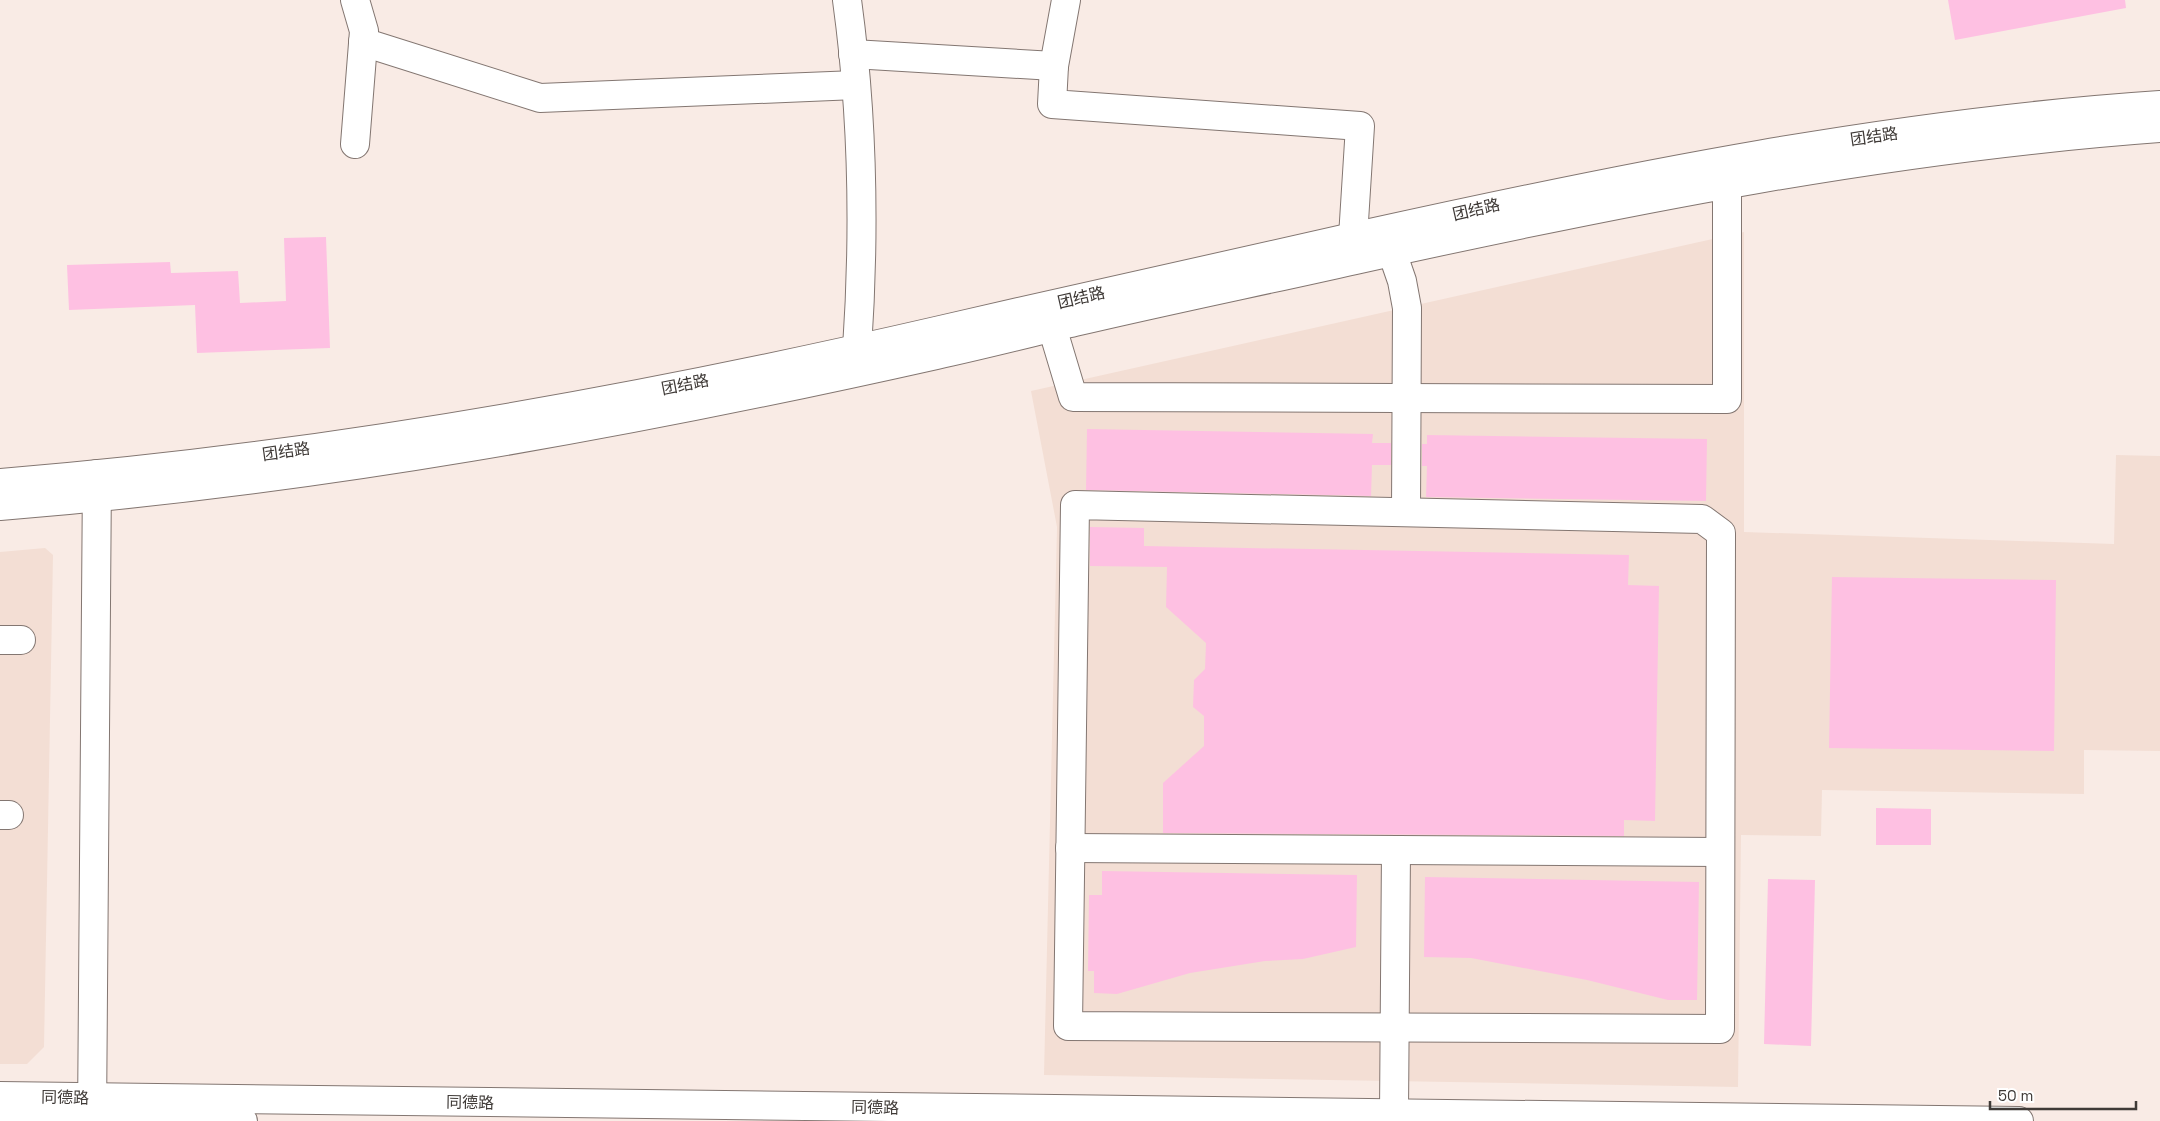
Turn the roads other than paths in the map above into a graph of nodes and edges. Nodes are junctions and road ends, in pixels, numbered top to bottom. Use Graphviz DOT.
graph roads {
  1 [pos="355,0"];
  2 [pos="847,0"];
  3 [pos="1066,0"];
  4 [pos="363,42"];
  5 [pos="853,54"];
  6 [pos="1054,66"];
  7 [pos="856,85"];
  8 [pos="2160,105"];
  9 [pos="2160,128"];
  10 [pos="356,144"];
  11 [pos="1727,183"];
  12 [pos="1353,237"];
  13 [pos="1392,252"];
  14 [pos="1052,327"];
  15 [pos="857,349"];
  16 [pos="1407,398"];
  17 [pos="0,483"];
  18 [pos="88,486"];
  19 [pos="0,506"];
  20 [pos="1406,512"];
  21 [pos="1070,848"];
  22 [pos="1396,850"];
  23 [pos="1720,852"];
  24 [pos="1394,1027"];
  25 [pos="0,1096"];
  26 [pos="83,1112"];
  27 [pos="1394,1113"];
  28 [pos="0,1118"];
  29 [pos="243,1121"];
  30 [pos="2019,1121"];
  1 -- 4 [label="main road"];
  2 -- 5 [label="main road"];
  3 -- 6 [label="main road"];
  4 -- 7 [label="main road"];
  4 -- 10 [label="main road"];
  5 -- 6 [label="main road"];
  5 -- 7 [label="main road"];
  6 -- 12 [label="main road"];
  7 -- 15 [label="main road"];
  8 -- 12 [label="main road, 团结路"];
  9 -- 11 [label="main road, 团结路"];
  11 -- 13 [label="main road, 团结路"];
  11 -- 16 [label="main road"];
  12 -- 15 [label="main road, 团结路"];
  13 -- 14 [label="main road, 团结路"];
  13 -- 16 [label="main road"];
  14 -- 16 [label="main road"];
  14 -- 18 [label="main road, 团结路"];
  15 -- 18 [label="main road, 团结路"];
  16 -- 20 [label="main road"];
  17 -- 18 [label="main road, 团结路"];
  18 -- 19 [label="main road, 团结路"];
  18 -- 26 [label="main road"];
  20 -- 21 [label="main road"];
  20 -- 23 [label="main road"];
  21 -- 22 [label="main road"];
  21 -- 24 [label="main road"];
  22 -- 23 [label="main road"];
  22 -- 24 [label="main road"];
  23 -- 24 [label="main road"];
  24 -- 27 [label="main road"];
  25 -- 26 [label="main road, 同德路"];
  26 -- 27 [label="main road, 同德路"];
  26 -- 28 [label="main road, 同德路"];
  26 -- 29 [label="main road, 同德路"];
  27 -- 30 [label="main road, 同德路"];
}
